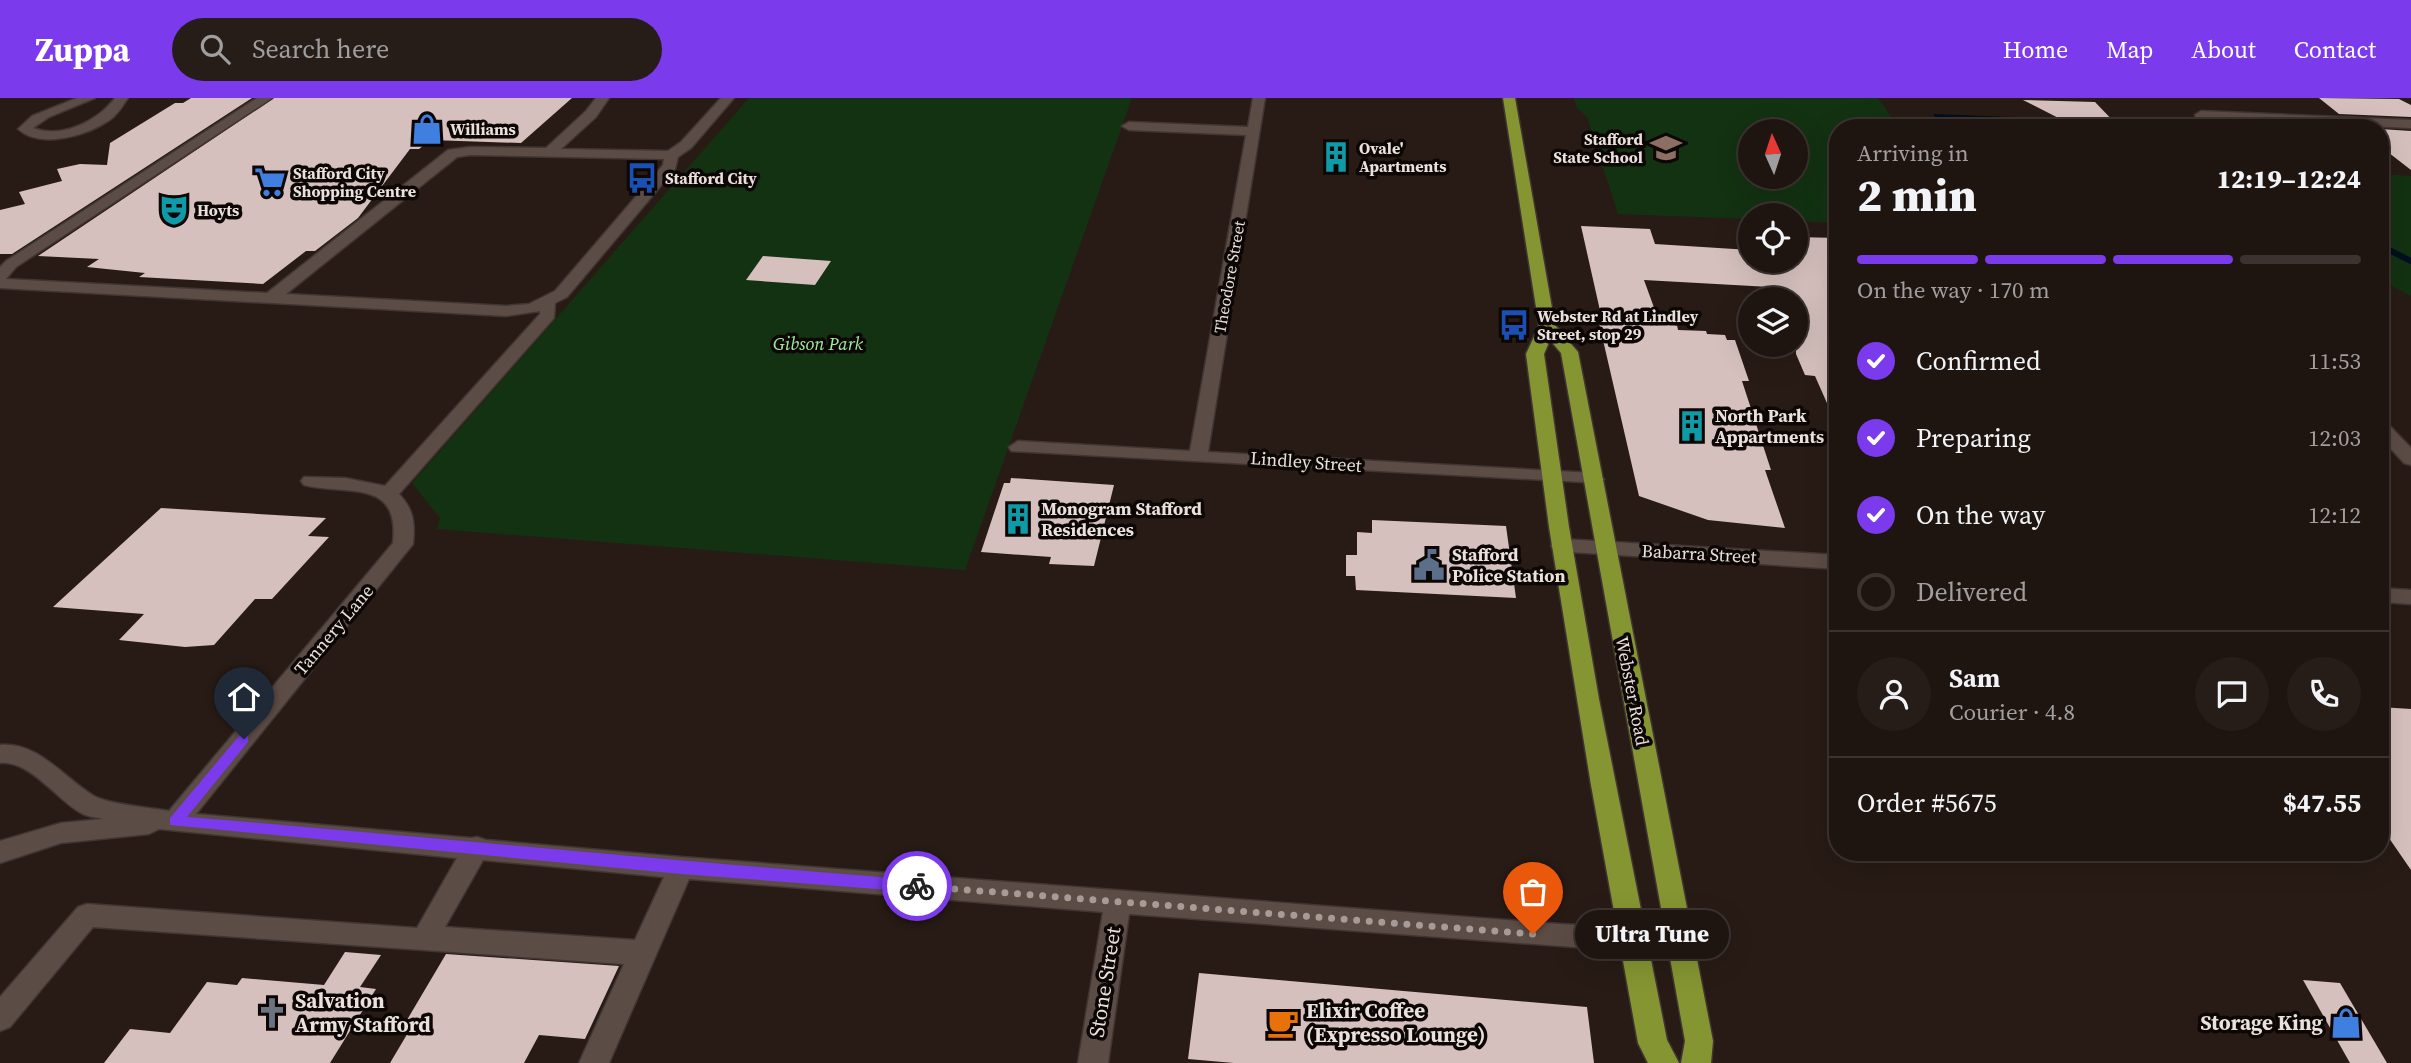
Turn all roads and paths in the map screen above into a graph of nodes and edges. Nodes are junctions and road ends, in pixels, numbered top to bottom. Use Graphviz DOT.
graph roads {
  1 [pos="89,98"];
  2 [pos="122,98"];
  3 [pos="266,98"];
  4 [pos="603,98"];
  5 [pos="728,98"];
  6 [pos="1259,98"];
  7 [pos="1509,98"];
  8 [pos="2201,114"];
  9 [pos="2306,119"];
  10 [pos="2389,123"];
  11 [pos="2411,124"];
  12 [pos="1129,126"];
  13 [pos="1254,131"];
  14 [pos="550,152"];
  15 [pos="671,155"];
  16 [pos="0,279"];
  17 [pos="271,298"];
  18 [pos="547,303"];
  19 [pos="1547,326"];
  20 [pos="2389,436"];
  21 [pos="1018,447"];
  22 [pos="1198,456"];
  23 [pos="2411,459"];
  24 [pos="1551,477"];
  25 [pos="1594,480"];
  26 [pos="311,481"];
  27 [pos="390,494"];
  28 [pos="1561,546"];
  29 [pos="1605,549"];
  30 [pos="1829,561"];
  31 [pos="2389,596"];
  32 [pos="2411,597"];
  33 [pos="0,754"];
  34 [pos="175,822"];
  35 [pos="477,847"];
  36 [pos="0,852"];
  37 [pos="681,868"];
  38 [pos="1118,901"];
  39 [pos="424,940"];
  40 [pos="1633,941"];
  41 [pos="1682,943"];
  42 [pos="644,953"];
  43 [pos="0,1018"];
  44 [pos="594,1063"];
  45 [pos="1093,1063"];
  46 [pos="1664,1063"];
  47 [pos="1696,1063"];
  1 -- 2 [label="street"];
  3 -- 16 [label="street"];
  4 -- 14 [label="street"];
  5 -- 15 [label="street"];
  6 -- 13 [label="street, Theodore Street"];
  7 -- 19 [label="main road"];
  8 -- 9 [label="street"];
  10 -- 11 [label="street"];
  12 -- 13 [label="street"];
  13 -- 22 [label="street, Theodore Street"];
  14 -- 15 [label="street"];
  14 -- 17 [label="street"];
  15 -- 18 [label="street"];
  16 -- 17 [label="street"];
  17 -- 18 [label="street"];
  18 -- 27 [label="street"];
  19 -- 24 [label="main road"];
  19 -- 25 [label="main road, Webster Road"];
  20 -- 23 [label="street"];
  21 -- 22 [label="street, Lindley Street"];
  22 -- 24 [label="street, Lindley Street"];
  24 -- 25 [label="street, Lindley Street"];
  24 -- 28 [label="main road"];
  25 -- 29 [label="main road, Webster Road"];
  26 -- 27 [label="street"];
  27 -- 34 [label="street, Tannery Lane"];
  28 -- 29 [label="street, Babarra Street"];
  28 -- 40 [label="main road"];
  29 -- 30 [label="street, Babarra Street"];
  29 -- 41 [label="main road, Webster Road"];
  31 -- 32 [label="street"];
  33 -- 34 [label="street"];
  34 -- 35 [label="street"];
  34 -- 36 [label="street"];
  35 -- 37 [label="street"];
  35 -- 39 [label="street"];
  37 -- 38 [label="street"];
  37 -- 42 [label="street"];
  38 -- 40 [label="street"];
  38 -- 45 [label="street, Stone Street"];
  39 -- 42 [label="street"];
  39 -- 43 [label="street"];
  40 -- 41 [label="street"];
  40 -- 46 [label="main road"];
  41 -- 47 [label="main road, Webster Road"];
  42 -- 44 [label="street"];
}
